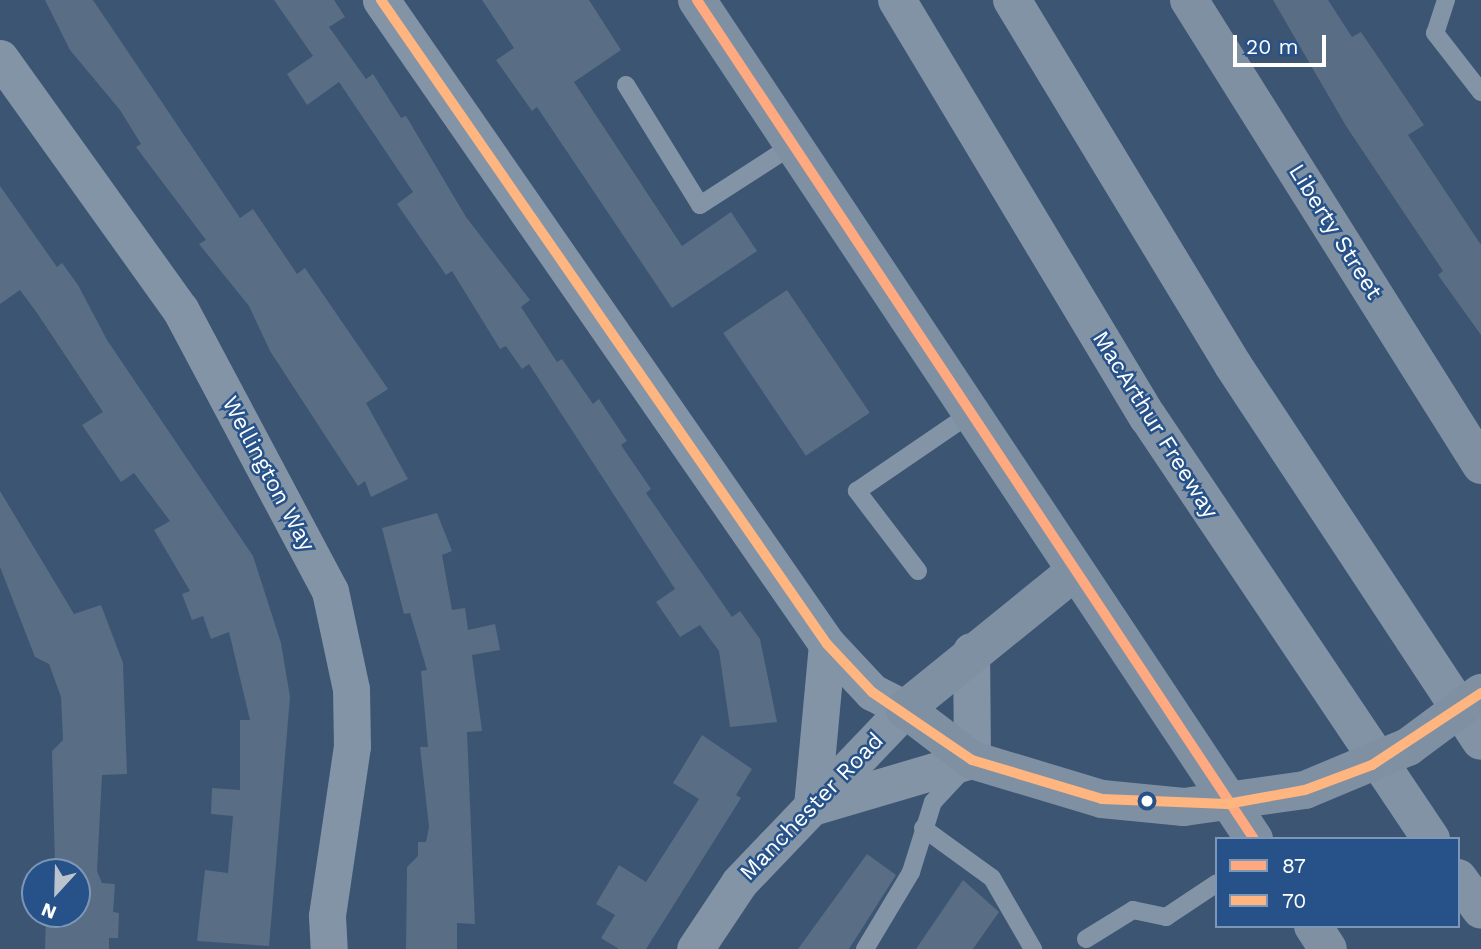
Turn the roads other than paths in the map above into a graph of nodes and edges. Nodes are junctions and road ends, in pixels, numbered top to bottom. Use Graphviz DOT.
graph roads {
  1 [pos="381,0"];
  2 [pos="697,0"];
  3 [pos="897,0"];
  4 [pos="1012,0"];
  5 [pos="1189,0"];
  6 [pos="1446,0"];
  7 [pos="0,58"];
  8 [pos="626,85"];
  9 [pos="1481,92"];
  10 [pos="793,145"];
  11 [pos="970,414"];
  12 [pos="1481,465"];
  13 [pos="918,572"];
  14 [pos="1074,572"];
  15 [pos="827,645"];
  16 [pos="971,651"];
  17 [pos="1481,693"];
  18 [pos="905,709"];
  19 [pos="1481,741"];
  20 [pos="972,760"];
  21 [pos="812,807"];
  22 [pos="923,828"];
  23 [pos="1253,837"];
  24 [pos="1430,837"];
  25 [pos="1460,881"];
  26 [pos="1215,884"];
  27 [pos="1481,910"];
  28 [pos="1314,928"];
  29 [pos="1086,939"];
  30 [pos="329,949"];
  31 [pos="695,949"];
  32 [pos="865,949"];
  33 [pos="1032,949"];
  34 [pos="1328,949"];
  1 -- 15 [label="street"];
  2 -- 10 [label="street"];
  3 -- 24 [label="highway, MacArthur Freeway"];
  4 -- 19 [label="highway"];
  5 -- 12 [label="street, Liberty Street"];
  6 -- 9 [label="lane"];
  7 -- 30 [label="street, Wellington Way"];
  8 -- 10 [label="lane"];
  10 -- 11 [label="street"];
  11 -- 13 [label="lane"];
  11 -- 14 [label="street"];
  14 -- 16 [label="street, Manchester Road"];
  14 -- 23 [label="street"];
  15 -- 18 [label="street"];
  15 -- 21 [label="street"];
  16 -- 18 [label="street, Manchester Road"];
  16 -- 20 [label="street"];
  17 -- 20 [label="street, bridge"];
  18 -- 20 [label="street"];
  18 -- 21 [label="street, Manchester Road"];
  20 -- 21 [label="street"];
  20 -- 22 [label="lane"];
  21 -- 31 [label="street, Manchester Road"];
  22 -- 32 [label="lane"];
  22 -- 33 [label="lane"];
  25 -- 27 [label="highway"];
  26 -- 29 [label="lane"];
  28 -- 34 [label="street"];
}
